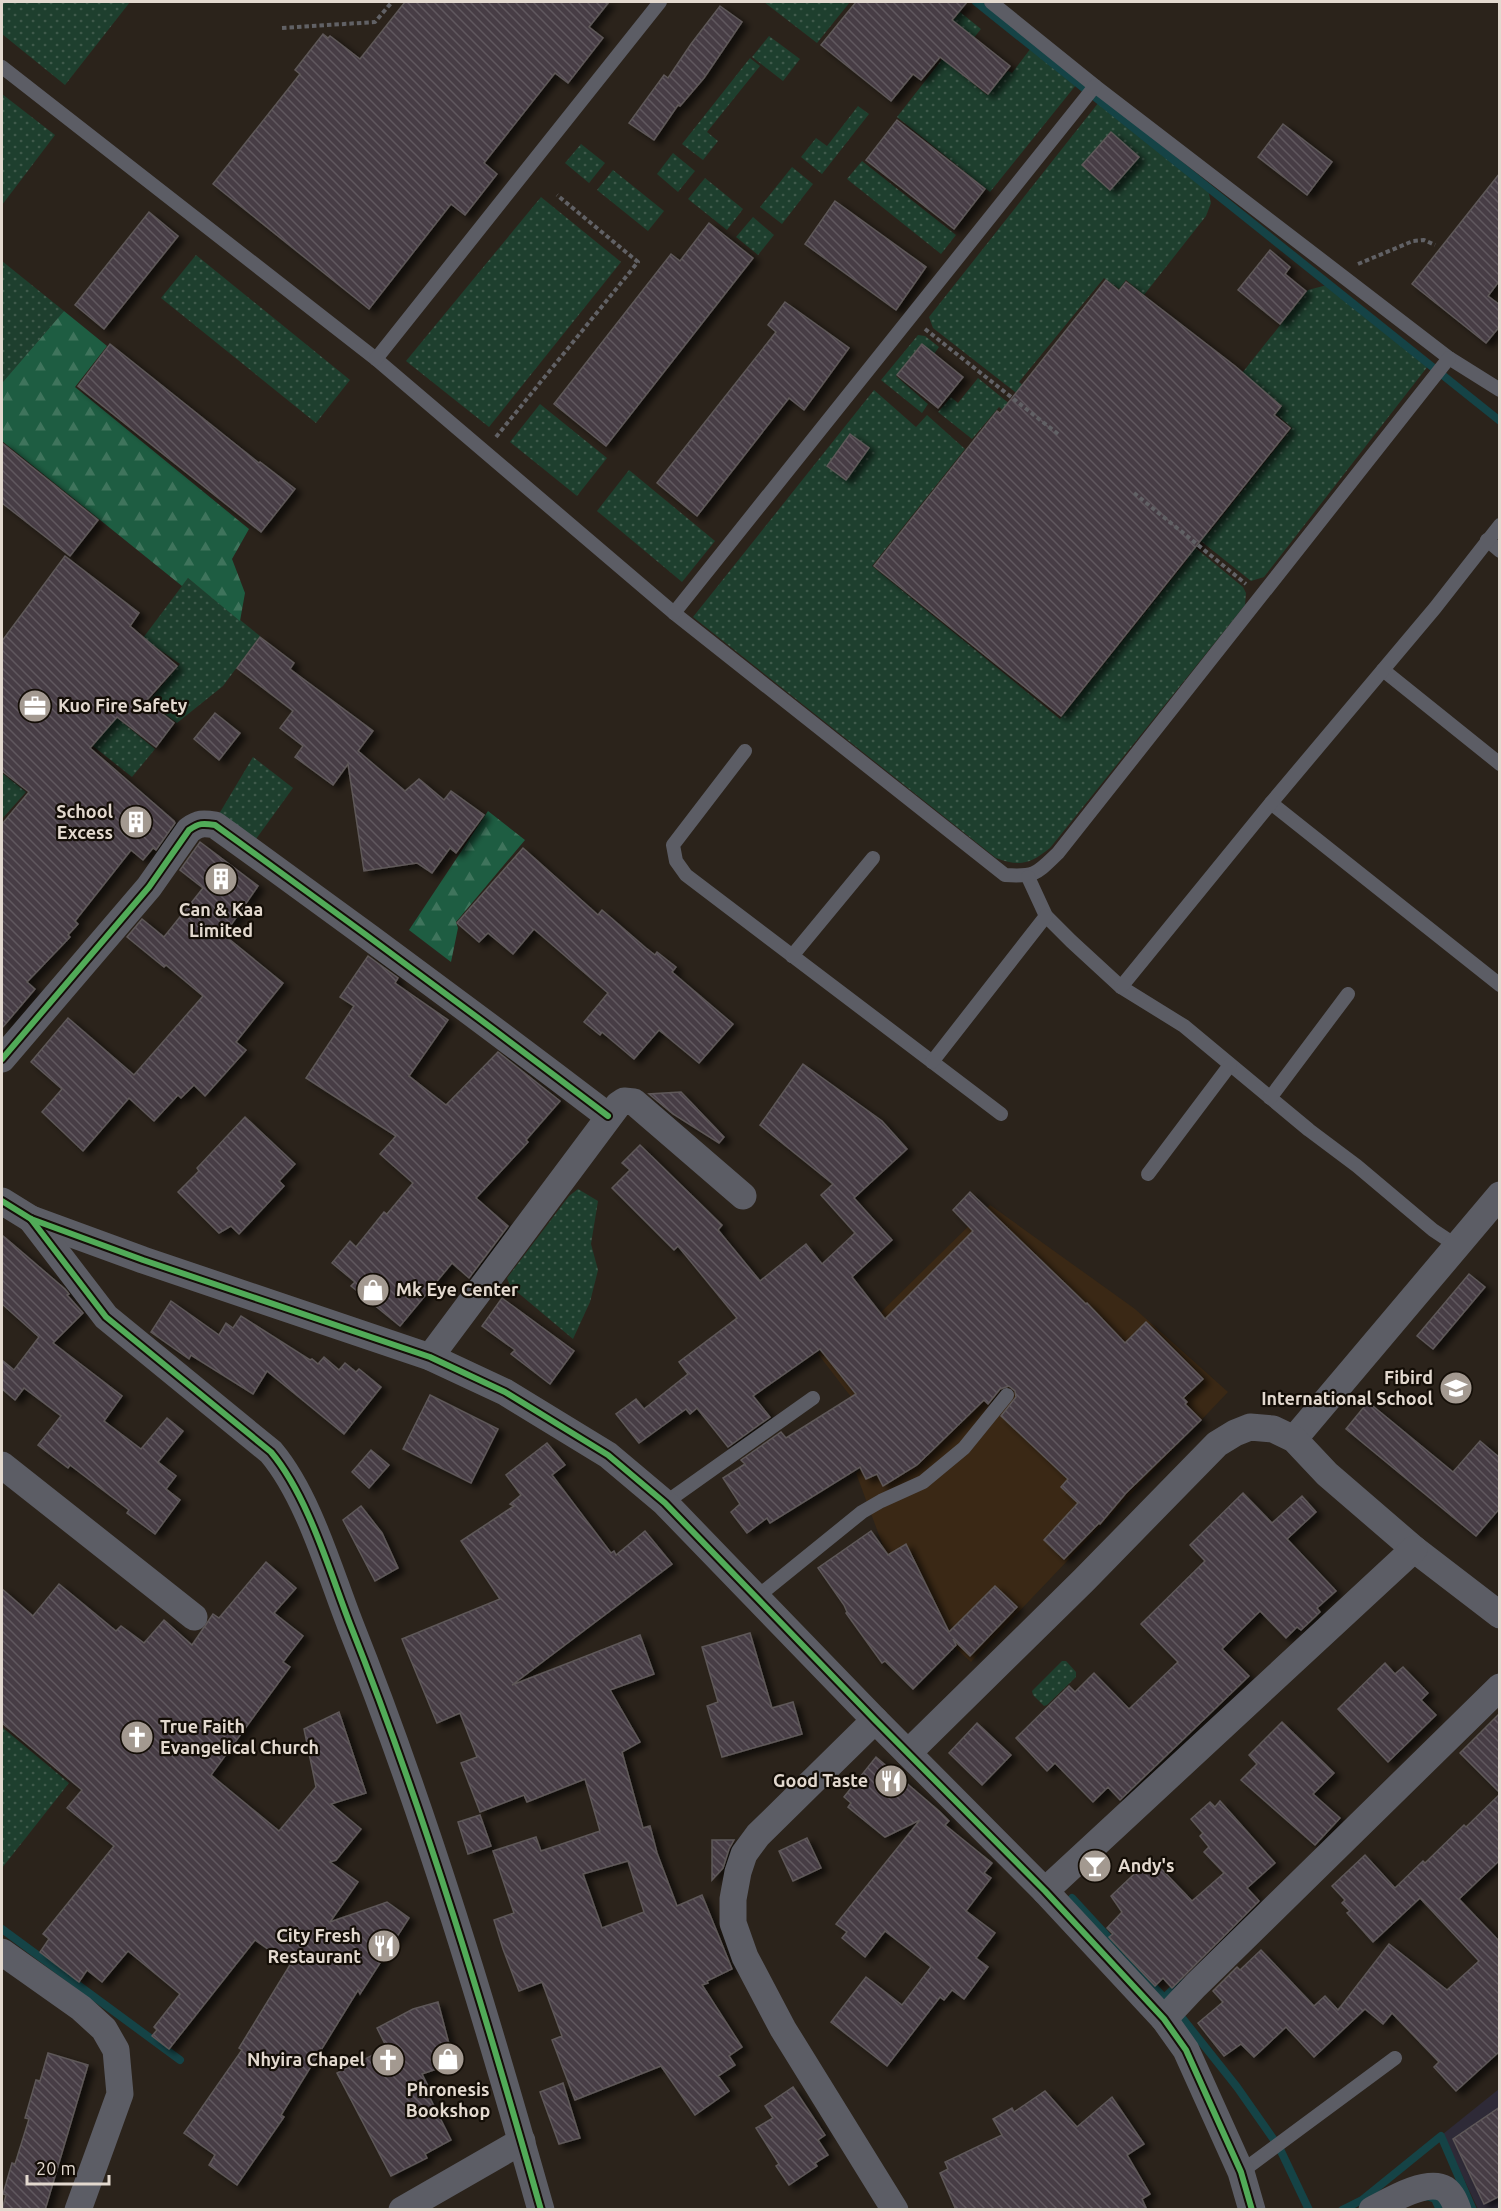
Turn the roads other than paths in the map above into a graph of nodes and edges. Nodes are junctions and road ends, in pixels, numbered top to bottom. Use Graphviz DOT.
graph roads {
  1 [pos="660,2"];
  2 [pos="991,2"];
  3 [pos="2,67"];
  4 [pos="1095,86"];
  5 [pos="376,358"];
  6 [pos="1449,358"];
  7 [pos="1500,390"];
  8 [pos="1500,525"];
  9 [pos="1487,540"];
  10 [pos="1500,551"];
  11 [pos="674,613"];
  12 [pos="1383,670"];
  13 [pos="745,751"];
  14 [pos="1500,764"];
  15 [pos="1271,803"];
  16 [pos="873,858"];
  17 [pos="1028,877"];
  18 [pos="1047,916"];
  19 [pos="792,956"];
  20 [pos="1500,985"];
  21 [pos="1121,987"];
  22 [pos="1348,994"];
  23 [pos="2,1059"];
  24 [pos="932,1062"];
  25 [pos="1230,1065"];
  26 [pos="1270,1098"];
  27 [pos="1000,1114"];
  28 [pos="608,1116"];
  29 [pos="1148,1174"];
  30 [pos="1500,1195"];
  31 [pos="743,1196"];
  32 [pos="2,1200"];
  33 [pos="31,1219"];
  34 [pos="1457,1246"];
  35 [pos="430,1357"];
  36 [pos="1008,1395"];
  37 [pos="813,1398"];
  38 [pos="1294,1439"];
  39 [pos="2,1465"];
  40 [pos="665,1503"];
  41 [pos="1413,1549"];
  42 [pos="757,1597"];
  43 [pos="1500,1615"];
  44 [pos="194,1617"];
  45 [pos="1500,1687"];
  46 [pos="875,1720"];
  47 [pos="908,1753"];
  48 [pos="1045,1891"];
  49 [pos="2,1952"];
  50 [pos="1164,2019"];
  51 [pos="1395,2058"];
  52 [pos="522,2141"];
  53 [pos="1240,2172"];
  54 [pos="78,2210"];
  55 [pos="402,2210"];
  56 [pos="541,2210"];
  57 [pos="895,2210"];
  58 [pos="1252,2210"];
  59 [pos="1372,2210"];
  60 [pos="1458,2210"];
  1 -- 5 [label="lane"];
  2 -- 4 [label="lane"];
  3 -- 5 [label="lane"];
  4 -- 6 [label="lane"];
  4 -- 11 [label="lane"];
  5 -- 11 [label="lane"];
  6 -- 7 [label="lane"];
  6 -- 17 [label="lane"];
  8 -- 9 [label="lane"];
  9 -- 10 [label="lane"];
  9 -- 12 [label="lane"];
  11 -- 17 [label="lane"];
  12 -- 14 [label="lane"];
  12 -- 15 [label="lane"];
  13 -- 19 [label="lane"];
  15 -- 20 [label="lane"];
  15 -- 21 [label="lane"];
  16 -- 19 [label="lane"];
  17 -- 18 [label="lane"];
  18 -- 21 [label="lane"];
  18 -- 24 [label="lane"];
  19 -- 24 [label="lane"];
  21 -- 25 [label="lane"];
  22 -- 26 [label="lane"];
  23 -- 28 [label="street"];
  24 -- 27 [label="lane"];
  25 -- 26 [label="lane"];
  25 -- 29 [label="lane"];
  26 -- 34 [label="lane"];
  28 -- 31 [label="street"];
  28 -- 35 [label="street"];
  30 -- 34 [label="street"];
  32 -- 33 [label="street"];
  33 -- 35 [label="street"];
  33 -- 52 [label="street"];
  34 -- 38 [label="street"];
  35 -- 40 [label="street"];
  36 -- 42 [label="lane"];
  37 -- 40 [label="lane"];
  38 -- 41 [label="street"];
  38 -- 47 [label="street"];
  39 -- 44 [label="street"];
  40 -- 42 [label="street"];
  41 -- 43 [label="street"];
  41 -- 48 [label="street"];
  42 -- 46 [label="street"];
  45 -- 50 [label="street"];
  46 -- 47 [label="street"];
  46 -- 57 [label="street"];
  47 -- 48 [label="street"];
  48 -- 50 [label="street"];
  49 -- 54 [label="street"];
  50 -- 53 [label="street"];
  51 -- 53 [label="lane"];
  52 -- 55 [label="street"];
  52 -- 56 [label="street"];
  53 -- 58 [label="street"];
  59 -- 60 [label="street"];
}
